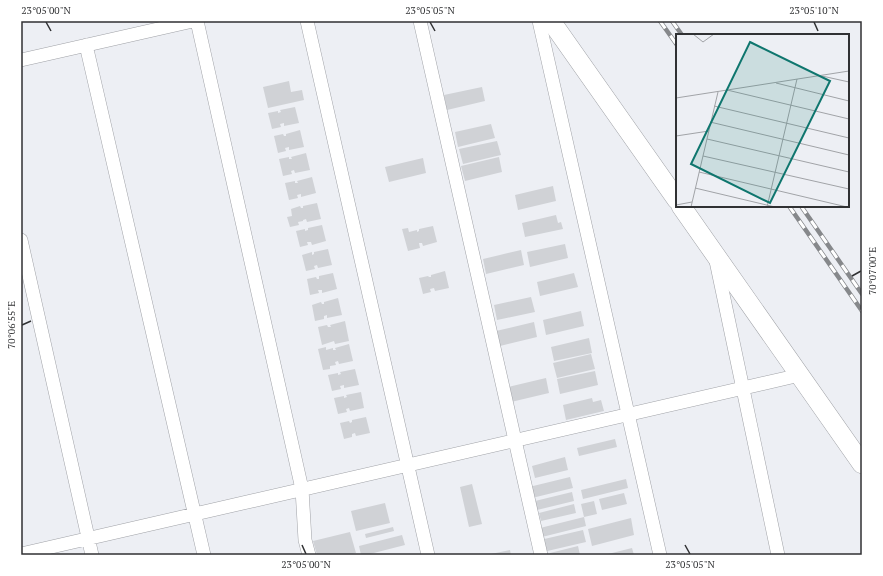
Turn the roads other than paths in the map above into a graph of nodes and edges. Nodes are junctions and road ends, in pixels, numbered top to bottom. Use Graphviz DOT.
graph roads {
  1 [pos="193,21"];
  2 [pos="197,21"];
  3 [pos="307,21"];
  4 [pos="420,21"];
  5 [pos="539,21"];
  6 [pos="551,21"];
  7 [pos="86,45"];
  8 [pos="21,60"];
  9 [pos="676,199"];
  10 [pos="682,207"];
  11 [pos="21,240"];
  12 [pos="714,253"];
  13 [pos="800,375"];
  14 [pos="743,388"];
  15 [pos="628,415"];
  16 [pos="515,440"];
  17 [pos="862,464"];
  18 [pos="408,465"];
  19 [pos="302,489"];
  20 [pos="194,514"];
  21 [pos="88,538"];
  22 [pos="21,554"];
  23 [pos="92,555"];
  24 [pos="204,555"];
  25 [pos="309,555"];
  26 [pos="428,555"];
  27 [pos="541,555"];
  28 [pos="660,555"];
  29 [pos="778,555"];
  1 -- 7 [label="street"];
  2 -- 19 [label="street"];
  3 -- 18 [label="street"];
  4 -- 16 [label="street"];
  5 -- 15 [label="street"];
  6 -- 9 [label="main road"];
  7 -- 8 [label="street"];
  7 -- 20 [label="street"];
  10 -- 12 [label="main road"];
  11 -- 21 [label="street"];
  12 -- 13 [label="main road"];
  12 -- 14 [label="street"];
  13 -- 14 [label="street"];
  13 -- 17 [label="main road"];
  14 -- 15 [label="street"];
  14 -- 29 [label="street"];
  15 -- 16 [label="street"];
  15 -- 28 [label="street"];
  16 -- 18 [label="street"];
  16 -- 27 [label="street"];
  18 -- 19 [label="street"];
  18 -- 26 [label="street"];
  19 -- 20 [label="street"];
  19 -- 25 [label="street"];
  20 -- 21 [label="street"];
  20 -- 24 [label="street"];
  21 -- 22 [label="street"];
  21 -- 23 [label="street"];
}
